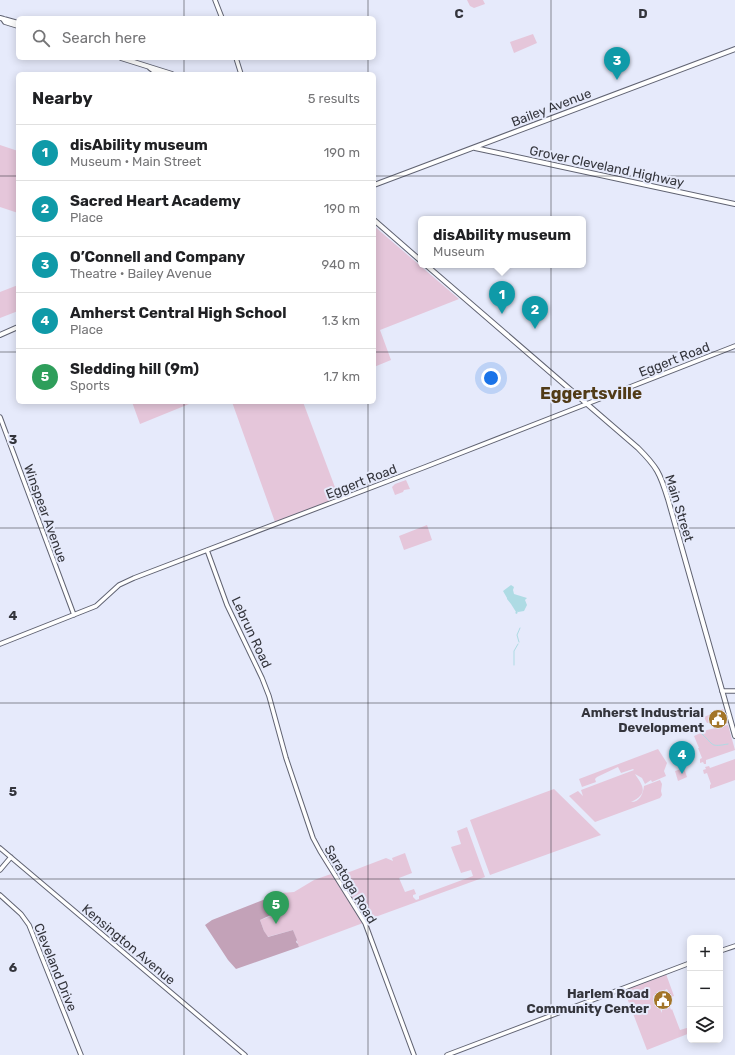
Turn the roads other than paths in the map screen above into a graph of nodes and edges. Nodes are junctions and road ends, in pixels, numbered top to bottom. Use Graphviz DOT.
graph roads {
  1 [pos="215,0"];
  2 [pos="221,16"];
  3 [pos="2,18"];
  4 [pos="16,22"];
  5 [pos="16,25"];
  6 [pos="735,49"];
  7 [pos="127,60"];
  8 [pos="237,60"];
  9 [pos="150,68"];
  10 [pos="157,72"];
  11 [pos="166,72"];
  12 [pos="240,72"];
  13 [pos="487,142"];
  14 [pos="474,147"];
  15 [pos="490,151"];
  16 [pos="376,184"];
  17 [pos="735,204"];
  18 [pos="376,222"];
  19 [pos="418,258"];
  20 [pos="429,268"];
  21 [pos="16,328"];
  22 [pos="0,334"];
  23 [pos="735,346"];
  24 [pos="586,404"];
  25 [pos="0,417"];
  26 [pos="207,550"];
  27 [pos="74,615"];
  28 [pos="0,644"];
  29 [pos="722,691"];
  30 [pos="735,691"];
  31 [pos="275,723"];
  32 [pos="735,736"];
  33 [pos="0,848"];
  34 [pos="11,857"];
  35 [pos="0,870"];
  36 [pos="0,895"];
  37 [pos="735,946"];
  38 [pos="723,950"];
  39 [pos="687,963"];
  40 [pos="81,1055"];
  41 [pos="245,1055"];
  42 [pos="414,1055"];
  43 [pos="447,1055"];
  1 -- 2 [label="street"];
  3 -- 4 [label="main road"];
  3 -- 5 [label="main road"];
  6 -- 13 [label="main road, Bailey Avenue"];
  7 -- 9 [label="main road"];
  8 -- 12 [label="street"];
  9 -- 10 [label="main road"];
  9 -- 11 [label="main road"];
  13 -- 14 [label="main road, Bailey Avenue"];
  13 -- 15 [label="main road"];
  14 -- 15 [label="main road, Grover Cleveland Highway"];
  14 -- 16 [label="main road, Bailey Avenue"];
  15 -- 17 [label="main road, Grover Cleveland Highway"];
  18 -- 19 [label="main road"];
  20 -- 24 [label="main road, Main Street"];
  21 -- 22 [label="main road"];
  23 -- 24 [label="street, Eggert Road"];
  24 -- 26 [label="street, Eggert Road"];
  24 -- 29 [label="main road, Main Street"];
  25 -- 27 [label="street, Winspear Avenue"];
  26 -- 27 [label="street, Eggert Road"];
  26 -- 31 [label="street, Lebrun Road"];
  27 -- 28 [label="street, Eggert Road"];
  29 -- 30 [label="street"];
  29 -- 32 [label="main road, Main Street"];
  31 -- 42 [label="street, Saratoga Road"];
  33 -- 34 [label="street, Kensington Avenue"];
  34 -- 35 [label="street"];
  34 -- 41 [label="street, Kensington Avenue"];
  36 -- 40 [label="street, Cleveland Drive"];
  37 -- 38 [label="street"];
  39 -- 43 [label="street"];
}
